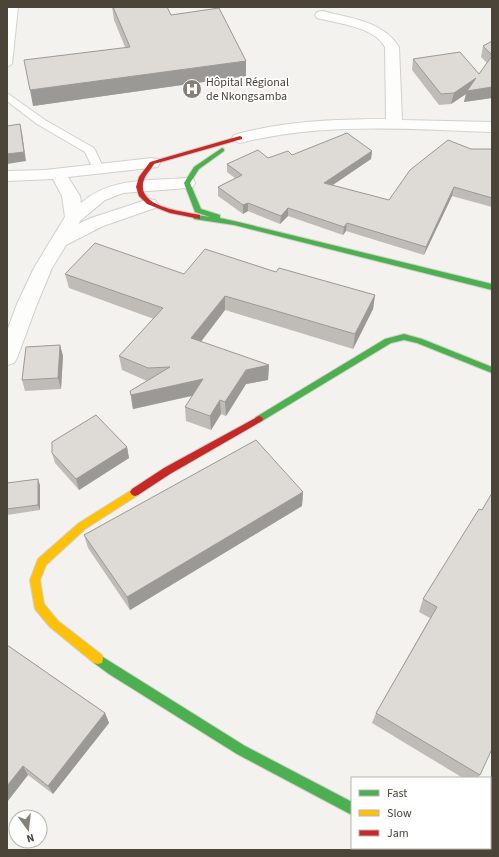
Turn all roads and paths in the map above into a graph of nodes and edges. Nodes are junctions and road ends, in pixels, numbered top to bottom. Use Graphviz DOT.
graph roads {
  1 [pos="13,7"];
  2 [pos="322,15"];
  3 [pos="7,64"];
  4 [pos="7,96"];
  5 [pos="407,124"];
  6 [pos="492,128"];
  7 [pos="240,138"];
  8 [pos="152,163"];
  9 [pos="98,169"];
  10 [pos="7,176"];
  11 [pos="53,177"];
  12 [pos="187,183"];
  13 [pos="139,186"];
  14 [pos="120,188"];
  15 [pos="149,204"];
  16 [pos="74,217"];
  17 [pos="234,223"];
  18 [pos="60,241"];
  19 [pos="492,287"];
  20 [pos="7,358"];
  21 [pos="492,370"];
  22 [pos="351,808"];
  1 -- 3 [label="lane"];
  2 -- 5 [label="street"];
  4 -- 9 [label="lane"];
  5 -- 6 [label="street"];
  5 -- 7 [label="street"];
  7 -- 8 [label="street"];
  7 -- 12 [label="street"];
  8 -- 9 [label="street"];
  8 -- 13 [label="street"];
  9 -- 11 [label="street"];
  10 -- 11 [label="street"];
  11 -- 14 [label="street"];
  11 -- 16 [label="street"];
  12 -- 13 [label="street"];
  12 -- 17 [label="street"];
  13 -- 14 [label="street"];
  13 -- 15 [label="street"];
  14 -- 16 [label="street"];
  15 -- 17 [label="street"];
  15 -- 18 [label="street"];
  16 -- 18 [label="street"];
  17 -- 19 [label="street"];
  18 -- 20 [label="street"];
  21 -- 22 [label="street"];
}
